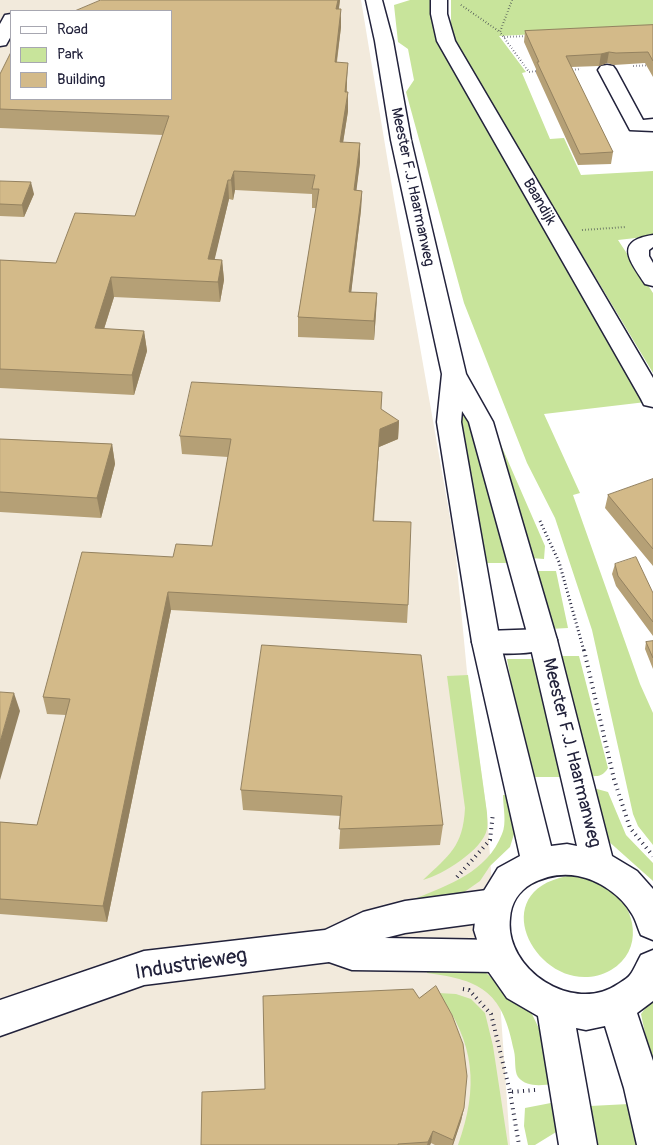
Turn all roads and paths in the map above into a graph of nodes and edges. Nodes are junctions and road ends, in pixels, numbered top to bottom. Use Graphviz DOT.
graph roads {
  1 [pos="374,0"];
  2 [pos="439,0"];
  3 [pos="512,0"];
  4 [pos="461,5"];
  5 [pos="10,22"];
  6 [pos="500,32"];
  7 [pos="534,35"];
  8 [pos="504,37"];
  9 [pos="0,41"];
  10 [pos="653,65"];
  11 [pos="633,66"];
  12 [pos="581,69"];
  13 [pos="563,70"];
  14 [pos="607,70"];
  15 [pos="546,71"];
  16 [pos="653,125"];
  17 [pos="602,229"];
  18 [pos="582,230"];
  19 [pos="646,244"];
  20 [pos="653,278"];
  21 [pos="454,374"];
  22 [pos="653,399"];
  23 [pos="543,640"];
  24 [pos="486,642"];
  25 [pos="538,863"];
  26 [pos="598,865"];
  27 [pos="494,905"];
  28 [pos="653,924"];
  29 [pos="329,946"];
  30 [pos="498,956"];
  31 [pos="653,967"];
  32 [pos="554,1006"];
  33 [pos="617,1006"];
  34 [pos="0,1018"];
  35 [pos="510,1092"];
  36 [pos="653,1137"];
  37 [pos="519,1145"];
  38 [pos="578,1145"];
  1 -- 21 [label="main road, Meester F.J. Haarmanweg"];
  2 -- 22 [label="main road, Baandijk"];
  3 -- 6 [label="path"];
  4 -- 6 [label="path"];
  5 -- 9 [label="main road"];
  6 -- 8 [label="path"];
  7 -- 8 [label="path"];
  8 -- 15 [label="path"];
  10 -- 11 [label="path"];
  12 -- 13 [label="path"];
  14 -- 16 [label="main road"];
  17 -- 18 [label="path"];
  19 -- 20 [label="main road"];
  21 -- 23 [label="main road, Meester F.J. Haarmanweg"];
  21 -- 24 [label="main road, Meester F.J. Haarmanweg"];
  23 -- 24 [label="main road, Meester F.J. Haarmanweg"];
  23 -- 26 [label="main road, Meester F.J. Haarmanweg"];
  24 -- 25 [label="main road, Meester F.J. Haarmanweg"];
  25 -- 26 [label="main road"];
  25 -- 27 [label="main road"];
  26 -- 28 [label="main road"];
  27 -- 29 [label="main road, Industrieweg"];
  27 -- 30 [label="main road"];
  29 -- 30 [label="main road, Industrieweg"];
  29 -- 34 [label="main road, Industrieweg"];
  30 -- 32 [label="main road"];
  31 -- 33 [label="main road"];
  32 -- 33 [label="main road"];
  32 -- 38 [label="main road"];
  33 -- 36 [label="main road"];
  35 -- 37 [label="path"];
}
